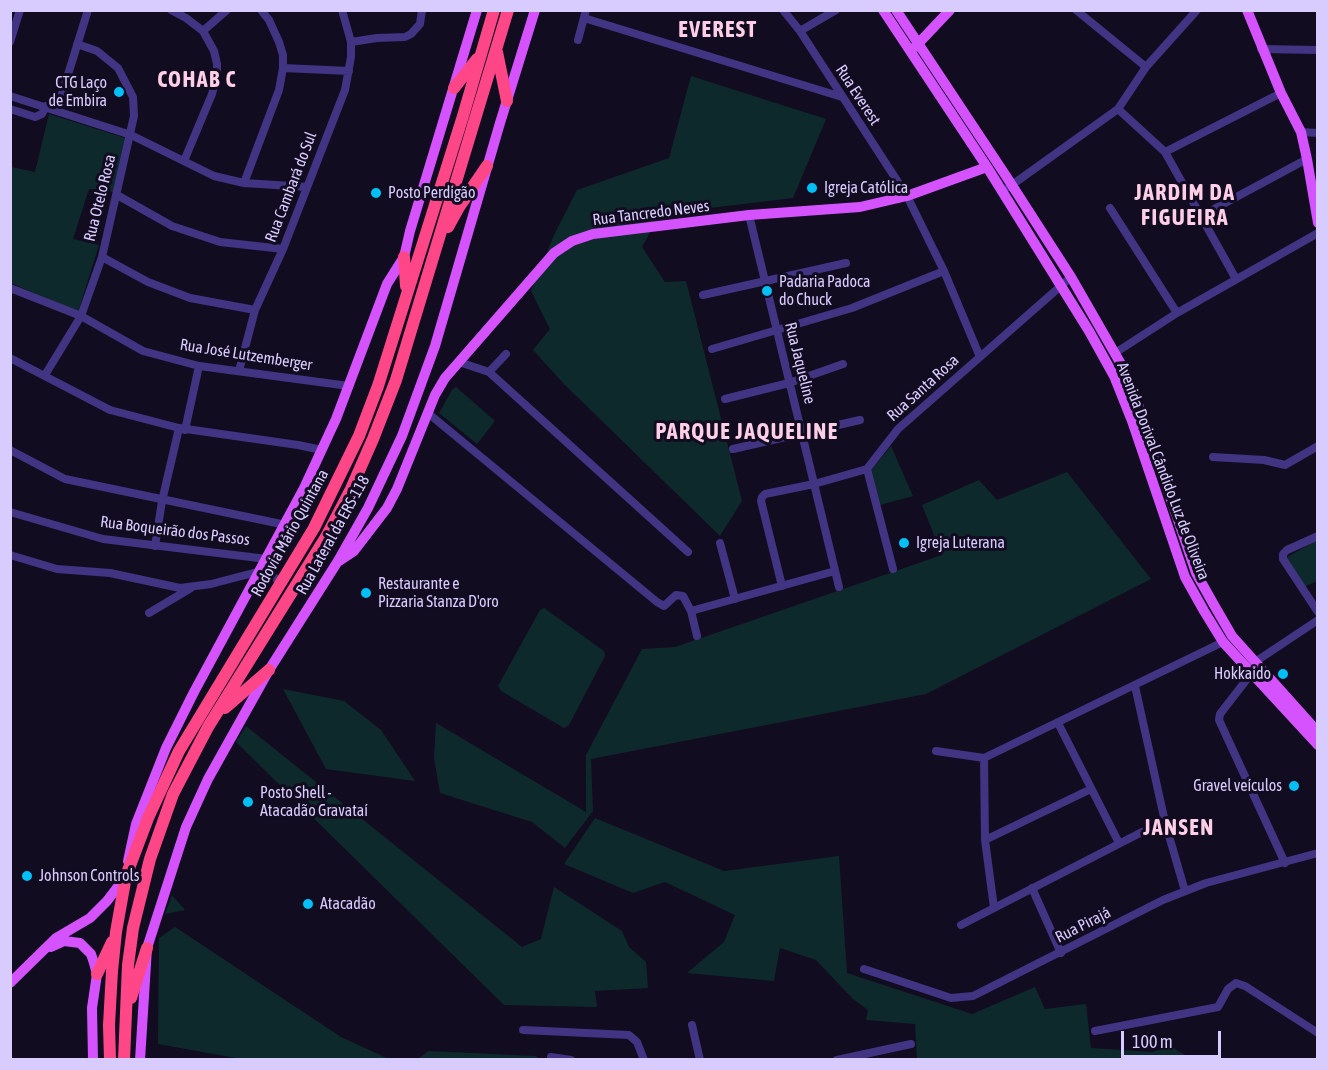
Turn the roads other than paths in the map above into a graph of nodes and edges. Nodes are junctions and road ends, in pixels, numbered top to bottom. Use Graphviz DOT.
graph roads {
  1 [pos="20,10"];
  2 [pos="88,10"];
  3 [pos="171,10"];
  4 [pos="227,10"];
  5 [pos="261,10"];
  6 [pos="342,10"];
  7 [pos="422,10"];
  8 [pos="477,10"];
  9 [pos="494,10"];
  10 [pos="508,10"];
  11 [pos="536,10"];
  12 [pos="783,10"];
  13 [pos="836,10"];
  14 [pos="883,10"];
  15 [pos="896,10"];
  16 [pos="950,10"];
  17 [pos="1076,10"];
  18 [pos="1197,10"];
  19 [pos="1247,10"];
  20 [pos="585,14"];
  21 [pos="203,31"];
  22 [pos="800,32"];
  23 [pos="578,40"];
  24 [pos="10,42"];
  25 [pos="351,42"];
  26 [pos="77,44"];
  27 [pos="915,47"];
  28 [pos="496,49"];
  29 [pos="1262,49"];
  30 [pos="1317,50"];
  31 [pos="481,54"];
  32 [pos="1146,67"];
  33 [pos="284,68"];
  34 [pos="349,71"];
  35 [pos="454,88"];
  36 [pos="1281,93"];
  37 [pos="10,96"];
  38 [pos="842,97"];
  39 [pos="507,101"];
  40 [pos="46,106"];
  41 [pos="10,109"];
  42 [pos="1118,109"];
  43 [pos="57,110"];
  44 [pos="1301,132"];
  45 [pos="1317,133"];
  46 [pos="131,135"];
  47 [pos="1165,152"];
  48 [pos="1308,159"];
  49 [pos="184,161"];
  50 [pos="488,166"];
  51 [pos="987,167"];
  52 [pos="243,183"];
  53 [pos="1012,184"];
  54 [pos="306,187"];
  55 [pos="1002,192"];
  56 [pos="117,195"];
  57 [pos="907,196"];
  58 [pos="1110,208"];
  59 [pos="749,215"];
  60 [pos="1201,216"];
  61 [pos="1317,223"];
  62 [pos="1317,233"];
  63 [pos="283,249"];
  64 [pos="434,255"];
  65 [pos="102,257"];
  66 [pos="405,257"];
  67 [pos="846,263"];
  68 [pos="944,271"];
  69 [pos="1071,277"];
  70 [pos="1236,279"];
  71 [pos="765,281"];
  72 [pos="1060,287"];
  73 [pos="10,288"];
  74 [pos="407,293"];
  75 [pos="703,295"];
  76 [pos="255,310"];
  77 [pos="1177,313"];
  78 [pos="81,316"];
  79 [pos="777,332"];
  80 [pos="712,349"];
  81 [pos="1115,353"];
  82 [pos="506,354"];
  83 [pos="980,357"];
  84 [pos="10,358"];
  85 [pos="459,362"];
  86 [pos="843,364"];
  87 [pos="199,366"];
  88 [pos="239,371"];
  89 [pos="489,372"];
  90 [pos="45,375"];
  91 [pos="789,383"];
  92 [pos="349,386"];
  93 [pos="725,399"];
  94 [pos="429,414"];
  95 [pos="860,420"];
  96 [pos="182,429"];
  97 [pos="801,433"];
  98 [pos="1317,446"];
  99 [pos="733,449"];
  100 [pos="10,450"];
  101 [pos="322,450"];
  102 [pos="1213,457"];
  103 [pos="867,469"];
  104 [pos="814,483"];
  105 [pos="162,501"];
  106 [pos="368,508"];
  107 [pos="10,512"];
  108 [pos="384,513"];
  109 [pos="286,525"];
  110 [pos="1317,536"];
  111 [pos="720,543"];
  112 [pos="155,546"];
  113 [pos="688,552"];
  114 [pos="10,555"];
  115 [pos="267,559"];
  116 [pos="338,561"];
  117 [pos="892,569"];
  118 [pos="261,570"];
  119 [pos="835,571"];
  120 [pos="283,582"];
  121 [pos="782,586"];
  122 [pos="839,587"];
  123 [pos="191,588"];
  124 [pos="735,599"];
  125 [pos="691,611"];
  126 [pos="1317,612"];
  127 [pos="149,613"];
  128 [pos="1317,620"];
  129 [pos="697,636"];
  130 [pos="1222,642"];
  131 [pos="1255,663"];
  132 [pos="269,670"];
  133 [pos="1251,674"];
  134 [pos="1135,686"];
  135 [pos="213,719"];
  136 [pos="1058,723"];
  137 [pos="1317,732"];
  138 [pos="1317,745"];
  139 [pos="936,751"];
  140 [pos="984,758"];
  141 [pos="1091,789"];
  142 [pos="1142,832"];
  143 [pos="985,840"];
  144 [pos="1119,843"];
  145 [pos="1317,853"];
  146 [pos="1285,863"];
  147 [pos="126,876"];
  148 [pos="1032,888"];
  149 [pos="1185,891"];
  150 [pos="993,908"];
  151 [pos="961,925"];
  152 [pos="116,932"];
  153 [pos="147,948"];
  154 [pos="1061,953"];
  155 [pos="36,955"];
  156 [pos="864,969"];
  157 [pos="97,974"];
  158 [pos="10,983"];
  159 [pos="125,1016"];
  160 [pos="692,1024"];
  161 [pos="523,1030"];
  162 [pos="1095,1031"];
  163 [pos="1317,1033"];
  164 [pos="911,1044"];
  165 [pos="551,1058"];
  166 [pos="93,1059"];
  167 [pos="110,1059"];
  168 [pos="124,1059"];
  169 [pos="141,1059"];
  170 [pos="571,1059"];
  171 [pos="644,1059"];
  172 [pos="700,1059"];
  173 [pos="837,1059"];
  1 -- 24 [label="street"];
  2 -- 26 [label="street"];
  3 -- 21 [label="street"];
  4 -- 21 [label="street"];
  5 -- 33 [label="street"];
  6 -- 25 [label="street, Rua Cambará do Sul"];
  7 -- 25 [label="street"];
  8 -- 35 [label="main road"];
  9 -- 31 [label="highway, Rodovia Mário Quintana"];
  10 -- 28 [label="highway, Rodovia Mário Quintana"];
  11 -- 39 [label="main road, Rua Lateral da ERS-118"];
  12 -- 22 [label="street, Rua Everest"];
  13 -- 22 [label="street"];
  14 -- 27 [label="main road, Avenida Dorival Cândido Luz de Oliveira"];
  15 -- 27 [label="main road, Avenida Dorival Cândido Luz de Oliveira"];
  16 -- 27 [label="main road"];
  17 -- 32 [label="street"];
  18 -- 32 [label="street"];
  19 -- 29 [label="main road"];
  20 -- 23 [label="street"];
  20 -- 38 [label="street"];
  21 -- 49 [label="street"];
  22 -- 38 [label="street, Rua Everest"];
  25 -- 34 [label="street, Rua Cambará do Sul"];
  26 -- 43 [label="street"];
  26 -- 46 [label="street, Rua Otelo Rosa"];
  27 -- 51 [label="main road, Avenida Dorival Cândido Luz de Oliveira"];
  27 -- 53 [label="main road, Avenida Dorival Cândido Luz de Oliveira"];
  28 -- 39 [label="highway"];
  28 -- 64 [label="highway, Rodovia Mário Quintana"];
  29 -- 30 [label="street"];
  29 -- 36 [label="main road"];
  31 -- 35 [label="highway"];
  31 -- 74 [label="highway, Rodovia Mário Quintana"];
  32 -- 42 [label="street"];
  33 -- 34 [label="street"];
  33 -- 52 [label="street"];
  34 -- 54 [label="street, Rua Cambará do Sul"];
  35 -- 66 [label="main road"];
  36 -- 44 [label="main road"];
  36 -- 47 [label="street"];
  37 -- 40 [label="street"];
  38 -- 57 [label="street, Rua Everest"];
  39 -- 50 [label="main road, Rua Lateral da ERS-118"];
  40 -- 41 [label="street"];
  40 -- 43 [label="street"];
  42 -- 47 [label="street"];
  42 -- 53 [label="street"];
  43 -- 46 [label="street"];
  44 -- 45 [label="street"];
  44 -- 48 [label="main road"];
  46 -- 49 [label="street"];
  46 -- 56 [label="street, Rua Otelo Rosa"];
  47 -- 60 [label="street"];
  48 -- 60 [label="street"];
  48 -- 61 [label="main road"];
  49 -- 52 [label="street"];
  50 -- 64 [label="highway"];
  50 -- 106 [label="main road, Rua Lateral da ERS-118"];
  51 -- 55 [label="main road, Avenida Dorival Cândido Luz de Oliveira"];
  51 -- 57 [label="main road, Rua Tancredo Neves"];
  52 -- 54 [label="street"];
  53 -- 55 [label="street"];
  53 -- 69 [label="main road, Avenida Dorival Cândido Luz de Oliveira"];
  54 -- 63 [label="street, Rua Cambará do Sul"];
  55 -- 72 [label="main road, Avenida Dorival Cândido Luz de Oliveira"];
  56 -- 63 [label="street"];
  56 -- 65 [label="street, Rua Otelo Rosa"];
  57 -- 59 [label="main road, Rua Tancredo Neves"];
  57 -- 68 [label="street, Rua Everest"];
  58 -- 77 [label="street"];
  59 -- 71 [label="street, Rua Jaqueline"];
  59 -- 85 [label="main road, Rua Tancredo Neves"];
  60 -- 70 [label="street"];
  62 -- 70 [label="street"];
  63 -- 76 [label="street, Rua Cambará do Sul"];
  64 -- 135 [label="highway, Rodovia Mário Quintana"];
  65 -- 76 [label="street"];
  65 -- 78 [label="street, Rua Otelo Rosa"];
  66 -- 74 [label="highway"];
  66 -- 92 [label="main road"];
  67 -- 71 [label="street"];
  68 -- 79 [label="street"];
  68 -- 83 [label="street, Rua Everest"];
  69 -- 72 [label="street, Rua Santa Rosa"];
  69 -- 81 [label="main road, Avenida Dorival Cândido Luz de Oliveira"];
  70 -- 77 [label="street"];
  71 -- 75 [label="street"];
  71 -- 79 [label="street, Rua Jaqueline"];
  72 -- 83 [label="street, Rua Santa Rosa"];
  72 -- 130 [label="main road, Avenida Dorival Cândido Luz de Oliveira"];
  73 -- 78 [label="street, Rua José Lutzemberger"];
  74 -- 120 [label="highway, Rodovia Mário Quintana"];
  76 -- 88 [label="street, Rua Cambará do Sul"];
  77 -- 81 [label="street"];
  78 -- 87 [label="street, Rua José Lutzemberger"];
  78 -- 90 [label="street, Rua Otelo Rosa"];
  79 -- 80 [label="street"];
  79 -- 91 [label="street, Rua Jaqueline"];
  81 -- 131 [label="main road, Avenida Dorival Cândido Luz de Oliveira"];
  82 -- 89 [label="street"];
  83 -- 103 [label="street, Rua Santa Rosa"];
  84 -- 90 [label="street"];
  85 -- 89 [label="street"];
  85 -- 94 [label="main road, Rua Tancredo Neves"];
  86 -- 91 [label="street"];
  87 -- 88 [label="street, Rua José Lutzemberger"];
  87 -- 96 [label="street"];
  88 -- 92 [label="street, Rua José Lutzemberger"];
  89 -- 113 [label="street"];
  90 -- 96 [label="street"];
  91 -- 93 [label="street"];
  91 -- 97 [label="street, Rua Jaqueline"];
  92 -- 101 [label="main road"];
  94 -- 108 [label="main road, Rua Tancredo Neves"];
  94 -- 125 [label="street"];
  95 -- 97 [label="street"];
  96 -- 101 [label="street"];
  96 -- 105 [label="street"];
  97 -- 99 [label="street"];
  97 -- 104 [label="street, Rua Jaqueline"];
  98 -- 102 [label="street"];
  100 -- 105 [label="street"];
  101 -- 109 [label="main road"];
  103 -- 104 [label="street"];
  103 -- 117 [label="street"];
  104 -- 119 [label="street, Rua Jaqueline"];
  104 -- 121 [label="street"];
  105 -- 109 [label="street"];
  105 -- 112 [label="street"];
  106 -- 108 [label="main road"];
  106 -- 116 [label="main road, Rua Lateral da ERS-118"];
  107 -- 112 [label="street, Rua Boqueirão dos Passos"];
  108 -- 116 [label="main road, Rua Tancredo Neves"];
  109 -- 115 [label="main road"];
  110 -- 126 [label="street"];
  111 -- 124 [label="street"];
  112 -- 115 [label="street, Rua Boqueirão dos Passos"];
  114 -- 123 [label="street"];
  115 -- 118 [label="main road"];
  116 -- 132 [label="main road, Rua Lateral da ERS-118"];
  118 -- 120 [label="street"];
  118 -- 123 [label="street"];
  118 -- 147 [label="main road"];
  119 -- 121 [label="street"];
  119 -- 122 [label="street, Rua Jaqueline"];
  120 -- 147 [label="highway, Rodovia Mário Quintana"];
  121 -- 124 [label="street"];
  123 -- 127 [label="street"];
  124 -- 125 [label="street"];
  125 -- 129 [label="street"];
  128 -- 131 [label="street"];
  130 -- 133 [label="main road, Avenida Dorival Cândido Luz de Oliveira"];
  130 -- 134 [label="street"];
  131 -- 137 [label="main road, Avenida Dorival Cândido Luz de Oliveira"];
  132 -- 135 [label="highway"];
  132 -- 153 [label="main road, Rua Lateral da ERS-118"];
  133 -- 138 [label="main road, Avenida Dorival Cândido Luz de Oliveira"];
  133 -- 146 [label="street"];
  134 -- 136 [label="street"];
  134 -- 149 [label="street"];
  135 -- 159 [label="highway, Rodovia Mário Quintana"];
  136 -- 140 [label="street"];
  136 -- 141 [label="street"];
  139 -- 140 [label="street"];
  140 -- 143 [label="street"];
  141 -- 143 [label="street"];
  141 -- 144 [label="street"];
  142 -- 144 [label="street"];
  143 -- 150 [label="street"];
  144 -- 148 [label="street"];
  145 -- 146 [label="street, Rua Pirajá"];
  146 -- 149 [label="street, Rua Pirajá"];
  147 -- 152 [label="highway, Rodovia Mário Quintana"];
  147 -- 155 [label="main road"];
  148 -- 150 [label="street"];
  148 -- 154 [label="street"];
  149 -- 154 [label="street, Rua Pirajá"];
  150 -- 151 [label="street"];
  152 -- 157 [label="highway"];
  152 -- 167 [label="highway, Rodovia Mário Quintana"];
  153 -- 159 [label="highway"];
  153 -- 169 [label="main road, Rua Lateral da ERS-118"];
  154 -- 156 [label="street, Rua Pirajá"];
  155 -- 157 [label="main road"];
  155 -- 158 [label="main road"];
  157 -- 166 [label="main road"];
  159 -- 168 [label="highway, Rodovia Mário Quintana"];
  160 -- 172 [label="street"];
  161 -- 171 [label="street"];
  162 -- 163 [label="street"];
  164 -- 173 [label="street"];
  165 -- 170 [label="street"];
}
